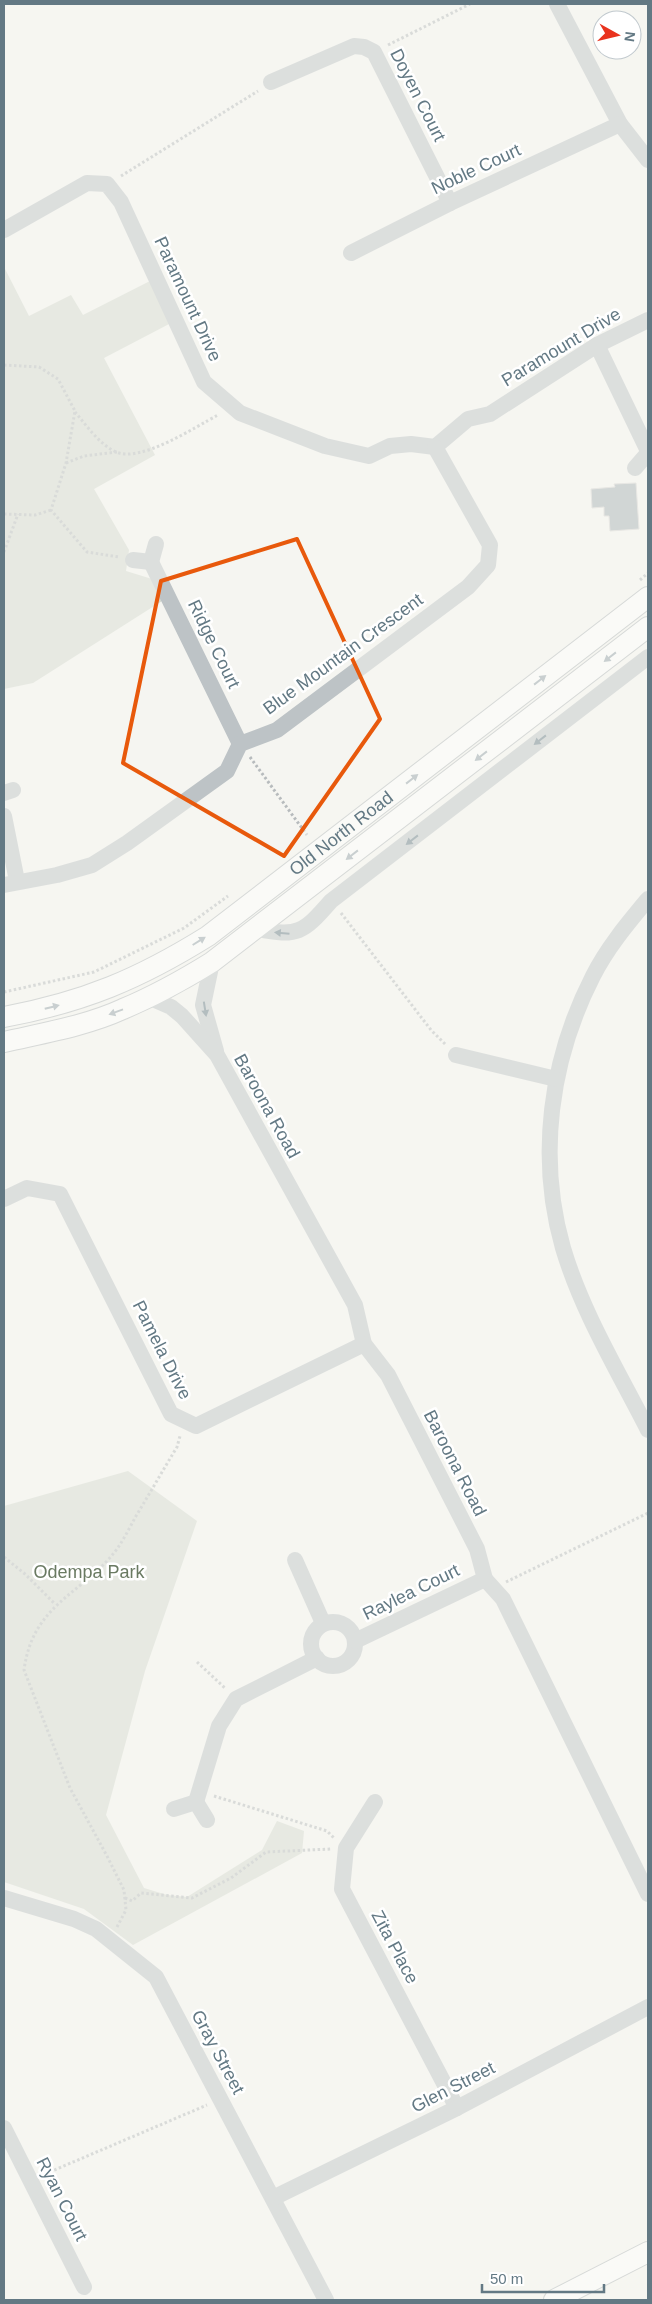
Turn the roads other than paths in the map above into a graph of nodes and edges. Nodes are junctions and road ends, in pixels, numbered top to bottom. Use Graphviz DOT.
graph roads {
  1 [pos="557,4"];
  2 [pos="271,82"];
  3 [pos="620,124"];
  4 [pos="648,160"];
  5 [pos="450,203"];
  6 [pos="4,230"];
  7 [pos="351,252"];
  8 [pos="648,320"];
  9 [pos="597,345"];
  10 [pos="435,447"];
  11 [pos="648,452"];
  12 [pos="635,468"];
  13 [pos="156,544"];
  14 [pos="133,560"];
  15 [pos="151,562"];
  16 [pos="642,590"];
  17 [pos="648,627"];
  18 [pos="648,657"];
  19 [pos="240,744"];
  20 [pos="4,816"];
  21 [pos="10,883"];
  22 [pos="648,899"];
  23 [pos="257,929"];
  24 [pos="212,962"];
  25 [pos="148,997"];
  26 [pos="4,1016"];
  27 [pos="4,1042"];
  28 [pos="217,1055"];
  29 [pos="456,1055"];
  30 [pos="556,1079"];
  31 [pos="4,1199"];
  32 [pos="364,1344"];
  33 [pos="648,1430"];
  34 [pos="295,1560"];
  35 [pos="490,1583"];
  36 [pos="323,1623"];
  37 [pos="355,1641"];
  38 [pos="317,1658"];
  39 [pos="197,1796"];
  40 [pos="375,1802"];
  41 [pos="174,1809"];
  42 [pos="207,1820"];
  43 [pos="648,1894"];
  44 [pos="4,1898"];
  45 [pos="648,2007"];
  46 [pos="457,2108"];
  47 [pos="4,2128"];
  48 [pos="273,2198"];
  49 [pos="648,2252"];
  50 [pos="84,2287"];
  51 [pos="326,2300"];
  52 [pos="554,2300"];
  1 -- 3 [label="street"];
  2 -- 5 [label="street, Doyen Court"];
  3 -- 4 [label="street"];
  3 -- 5 [label="street, Noble Court"];
  5 -- 7 [label="street, Noble Court"];
  6 -- 10 [label="street, Paramount Drive"];
  8 -- 9 [label="street, Paramount Drive"];
  9 -- 10 [label="street, Paramount Drive"];
  9 -- 11 [label="street"];
  10 -- 19 [label="street, Blue Mountain Crescent"];
  11 -- 12 [label="street"];
  13 -- 15 [label="street"];
  14 -- 15 [label="street"];
  15 -- 19 [label="street, Ridge Court"];
  26 -- 16 [label="main road, Old North Road, one-way"];
  17 -- 23 [label="main road, Old North Road, one-way"];
  18 -- 23 [label="street, one-way"];
  19 -- 21 [label="street"];
  20 -- 21 [label="street"];
  22 -- 30 [label="street"];
  23 -- 24 [label="main road, Old North Road"];
  24 -- 25 [label="main road, Old North Road"];
  24 -- 28 [label="street, Baroona Road, one-way"];
  25 -- 27 [label="main road, Old North Road, one-way"];
  25 -- 28 [label="street, Baroona Road"];
  28 -- 32 [label="street, Baroona Road"];
  29 -- 30 [label="street"];
  30 -- 33 [label="street"];
  31 -- 32 [label="street, Pamela Drive"];
  32 -- 35 [label="street, Baroona Road"];
  34 -- 36 [label="street"];
  35 -- 37 [label="street, Raylea Court"];
  35 -- 43 [label="street, Baroona Road"];
  36 -- 37 [label="street, Raylea Court"];
  36 -- 38 [label="street"];
  37 -- 38 [label="street, Raylea Court"];
  38 -- 39 [label="street"];
  39 -- 41 [label="street"];
  39 -- 42 [label="street"];
  40 -- 46 [label="street, Zita Place"];
  44 -- 48 [label="street, Gray Street"];
  45 -- 46 [label="street, Glen Street"];
  46 -- 48 [label="street, Glen Street"];
  47 -- 50 [label="street, Ryan Court"];
  48 -- 51 [label="street, Gray Street"];
  49 -- 52 [label="main road"];
}
